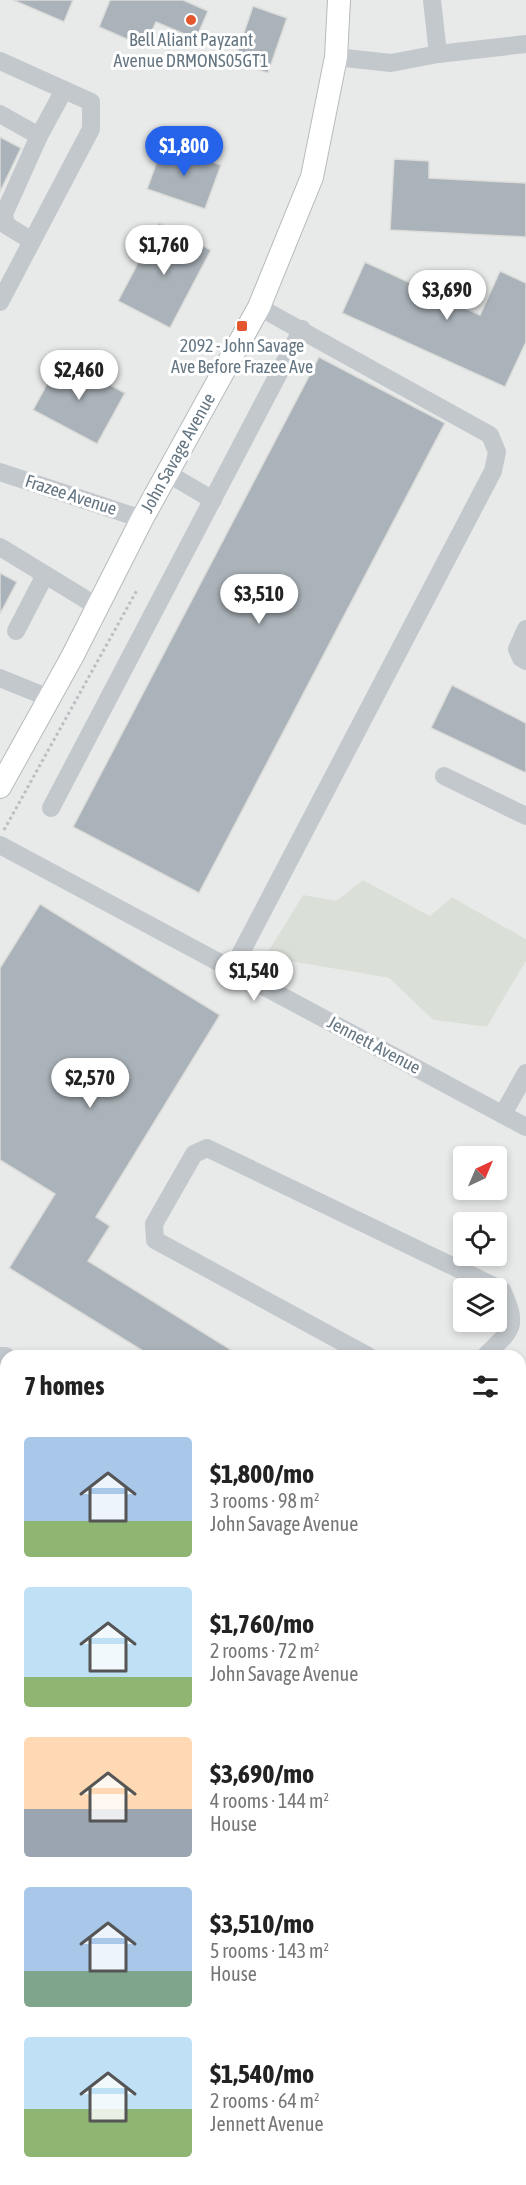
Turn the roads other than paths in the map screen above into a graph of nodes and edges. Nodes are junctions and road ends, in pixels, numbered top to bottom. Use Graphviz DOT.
graph roads {
  1 [pos="339,0"];
  2 [pos="432,0"];
  3 [pos="526,44"];
  4 [pos="438,54"];
  5 [pos="336,57"];
  6 [pos="0,61"];
  7 [pos="64,90"];
  8 [pos="0,114"];
  9 [pos="39,136"];
  10 [pos="32,241"];
  11 [pos="0,302"];
  12 [pos="259,307"];
  13 [pos="302,329"];
  14 [pos="0,472"];
  15 [pos="167,473"];
  16 [pos="213,500"];
  17 [pos="142,519"];
  18 [pos="0,547"];
  19 [pos="45,575"];
  20 [pos="98,607"];
  21 [pos="526,629"];
  22 [pos="16,631"];
  23 [pos="526,661"];
  24 [pos="0,678"];
  25 [pos="49,698"];
  26 [pos="444,776"];
  27 [pos="0,787"];
  28 [pos="51,808"];
  29 [pos="526,816"];
  30 [pos="0,846"];
  31 [pos="232,970"];
  32 [pos="526,1073"];
  33 [pos="503,1114"];
  34 [pos="526,1127"];
  35 [pos="357,1350"];
  36 [pos="491,1350"];
  1 -- 5 [label="main road, John Savage Avenue"];
  2 -- 4 [label="street"];
  3 -- 4 [label="street"];
  4 -- 5 [label="street"];
  5 -- 12 [label="main road, John Savage Avenue"];
  6 -- 7 [label="street"];
  7 -- 9 [label="street"];
  7 -- 10 [label="street"];
  8 -- 9 [label="street"];
  9 -- 10 [label="street"];
  10 -- 11 [label="street"];
  12 -- 13 [label="street"];
  12 -- 15 [label="main road, John Savage Avenue"];
  13 -- 16 [label="street"];
  13 -- 31 [label="street"];
  14 -- 17 [label="street, Frazee Avenue"];
  15 -- 16 [label="street"];
  15 -- 17 [label="main road, John Savage Avenue"];
  16 -- 28 [label="street"];
  17 -- 20 [label="main road, John Savage Avenue"];
  18 -- 19 [label="street"];
  19 -- 20 [label="street"];
  19 -- 22 [label="street"];
  20 -- 25 [label="main road, John Savage Avenue"];
  21 -- 23 [label="street"];
  24 -- 25 [label="street"];
  25 -- 27 [label="main road, John Savage Avenue"];
  26 -- 29 [label="street"];
  30 -- 31 [label="street, Jennett Avenue"];
  31 -- 33 [label="street, Jennett Avenue"];
  32 -- 33 [label="street"];
  33 -- 34 [label="street, Jennett Avenue"];
  35 -- 36 [label="street"];
}
